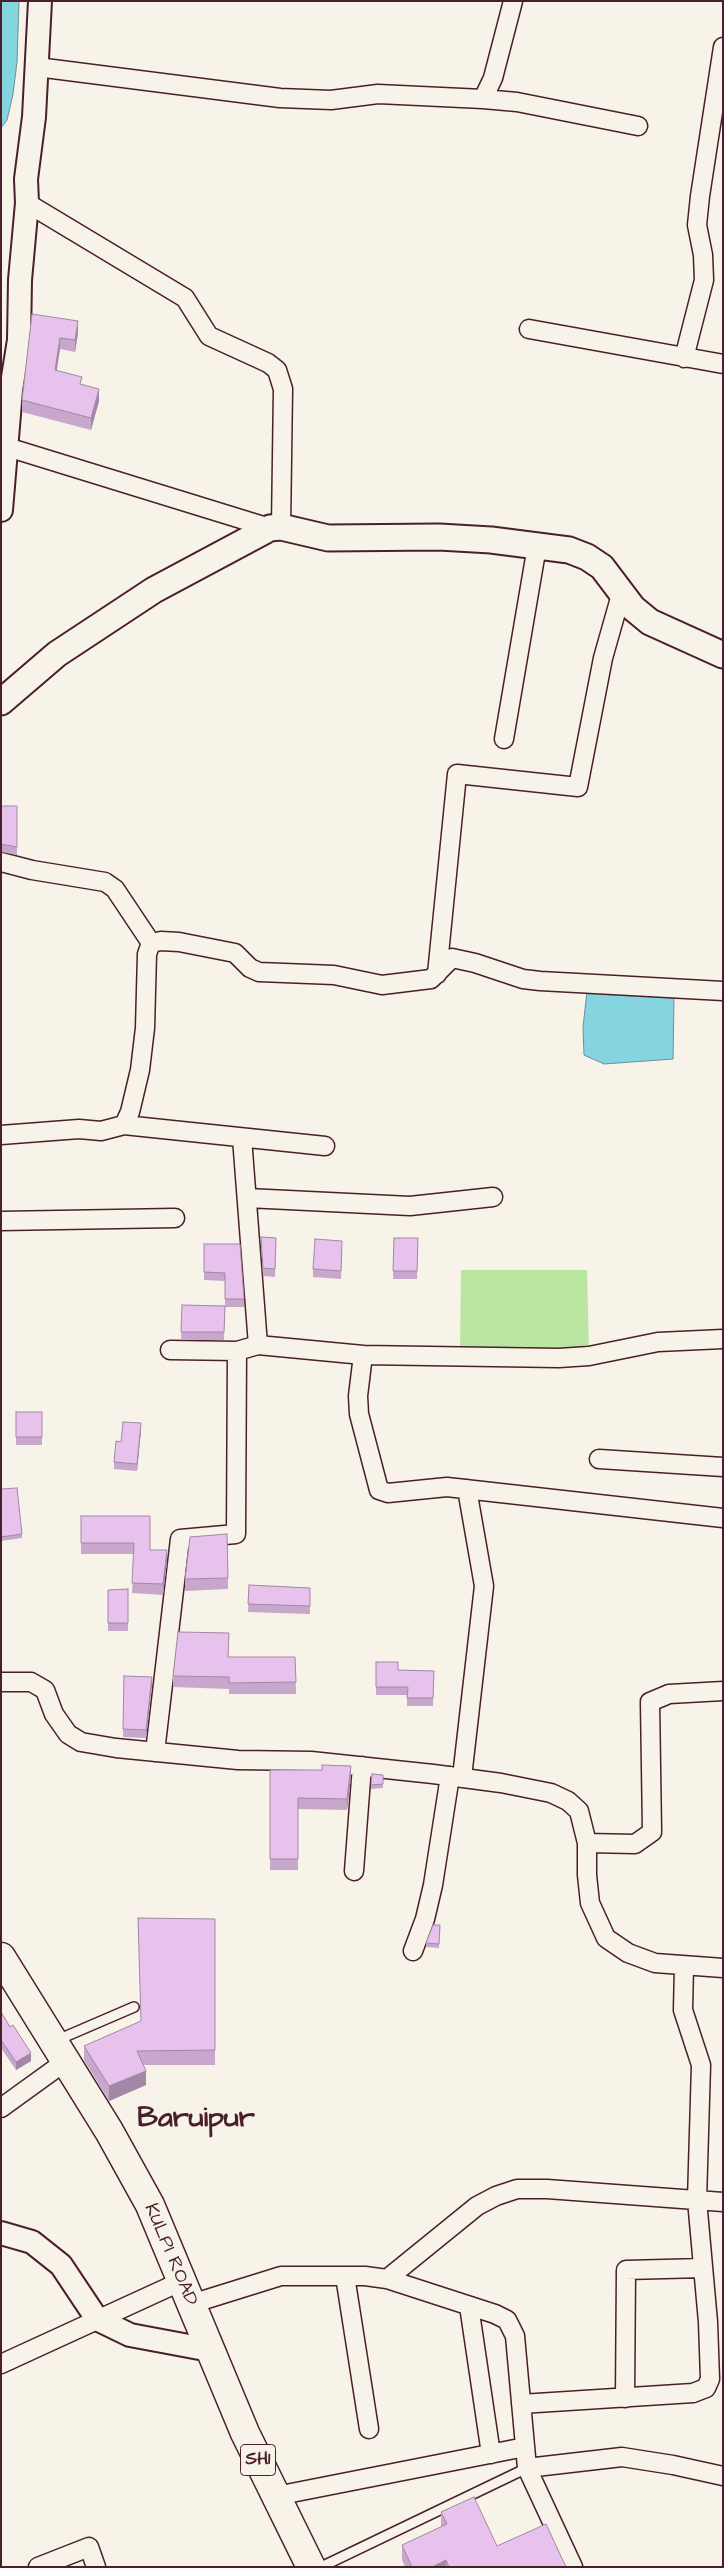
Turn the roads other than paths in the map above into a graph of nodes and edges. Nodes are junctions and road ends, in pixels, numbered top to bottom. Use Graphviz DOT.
graph roads {
  1 [pos="40,1"];
  2 [pos="513,1"];
  3 [pos="723,47"];
  4 [pos="37,67"];
  5 [pos="484,99"];
  6 [pos="638,126"];
  7 [pos="27,203"];
  8 [pos="529,329"];
  9 [pos="684,358"];
  10 [pos="723,364"];
  11 [pos="7,447"];
  12 [pos="1,510"];
  13 [pos="276,528"];
  14 [pos="537,546"];
  15 [pos="622,591"];
  16 [pos="723,655"];
  17 [pos="1,702"];
  18 [pos="504,739"];
  19 [pos="1,862"];
  20 [pos="151,944"];
  21 [pos="437,974"];
  22 [pos="723,991"];
  23 [pos="124,1126"];
  24 [pos="1,1134"];
  25 [pos="242,1138"];
  26 [pos="325,1146"];
  27 [pos="492,1197"];
  28 [pos="247,1198"];
  29 [pos="175,1218"];
  30 [pos="1,1221"];
  31 [pos="723,1339"];
  32 [pos="258,1344"];
  33 [pos="170,1350"];
  34 [pos="237,1351"];
  35 [pos="363,1354"];
  36 [pos="599,1459"];
  37 [pos="723,1467"];
  38 [pos="467,1489"];
  39 [pos="723,1518"];
  40 [pos="1,1682"];
  41 [pos="723,1691"];
  42 [pos="155,1752"];
  43 [pos="362,1766"];
  44 [pos="456,1776"];
  45 [pos="587,1843"];
  46 [pos="354,1871"];
  47 [pos="413,1951"];
  48 [pos="1,1957"];
  49 [pos="684,1966"];
  50 [pos="723,1968"];
  51 [pos="134,2008"];
  52 [pos="56,2049"];
  53 [pos="1,2108"];
  54 [pos="697,2200"];
  55 [pos="723,2202"];
  56 [pos="1,2233"];
  57 [pos="703,2268"];
  58 [pos="344,2276"];
  59 [pos="387,2279"];
  60 [pos="187,2293"];
  61 [pos="715,2299"];
  62 [pos="469,2306"];
  63 [pos="97,2319"];
  64 [pos="210,2350"];
  65 [pos="1,2364"];
  66 [pos="625,2398"];
  67 [pos="521,2404"];
  68 [pos="369,2429"];
  69 [pos="525,2448"];
  70 [pos="491,2454"];
  71 [pos="527,2468"];
  72 [pos="723,2476"];
  73 [pos="276,2496"];
  74 [pos="38,2567"];
  75 [pos="96,2567"];
  76 [pos="311,2567"];
  77 [pos="320,2567"];
  78 [pos="573,2567"];
  1 -- 4 [label="street"];
  2 -- 5 [label="street"];
  3 -- 9 [label="street"];
  4 -- 5 [label="street"];
  4 -- 7 [label="street"];
  5 -- 6 [label="street"];
  7 -- 11 [label="street"];
  7 -- 13 [label="street"];
  8 -- 9 [label="street"];
  9 -- 10 [label="street"];
  11 -- 12 [label="street"];
  11 -- 13 [label="street"];
  13 -- 14 [label="main road"];
  13 -- 17 [label="main road"];
  14 -- 15 [label="main road"];
  14 -- 18 [label="street"];
  15 -- 16 [label="main road"];
  15 -- 21 [label="street"];
  19 -- 20 [label="street"];
  20 -- 21 [label="street"];
  20 -- 23 [label="street"];
  21 -- 22 [label="street"];
  23 -- 24 [label="street"];
  23 -- 25 [label="street"];
  25 -- 26 [label="street"];
  25 -- 28 [label="street"];
  27 -- 28 [label="street"];
  28 -- 32 [label="street"];
  29 -- 30 [label="street"];
  31 -- 35 [label="street"];
  32 -- 34 [label="street"];
  32 -- 35 [label="street"];
  33 -- 34 [label="street"];
  34 -- 42 [label="street"];
  35 -- 38 [label="street"];
  36 -- 37 [label="street"];
  38 -- 39 [label="street"];
  38 -- 44 [label="street"];
  40 -- 42 [label="street"];
  41 -- 45 [label="street"];
  42 -- 43 [label="street"];
  43 -- 44 [label="street"];
  43 -- 46 [label="street"];
  44 -- 45 [label="street"];
  44 -- 47 [label="street"];
  45 -- 49 [label="street"];
  48 -- 52 [label="main road, KULPI ROAD / SH1"];
  49 -- 50 [label="street"];
  49 -- 54 [label="street"];
  51 -- 52 [label="lane"];
  52 -- 53 [label="street"];
  52 -- 60 [label="main road, KULPI ROAD / SH1"];
  54 -- 55 [label="street"];
  54 -- 57 [label="street"];
  54 -- 59 [label="street"];
  56 -- 63 [label="street"];
  57 -- 61 [label="street"];
  57 -- 66 [label="street"];
  58 -- 59 [label="street"];
  58 -- 60 [label="street"];
  58 -- 68 [label="street"];
  59 -- 62 [label="street"];
  60 -- 63 [label="street"];
  60 -- 64 [label="main road, KULPI ROAD / SH1"];
  61 -- 66 [label="street"];
  62 -- 67 [label="street"];
  62 -- 70 [label="street"];
  63 -- 64 [label="street"];
  63 -- 65 [label="street"];
  64 -- 73 [label="main road, KULPI ROAD / SH1"];
  66 -- 67 [label="street"];
  67 -- 69 [label="street"];
  69 -- 70 [label="street"];
  69 -- 71 [label="street"];
  70 -- 73 [label="street"];
  71 -- 72 [label="street"];
  71 -- 77 [label="lane"];
  71 -- 78 [label="street"];
  73 -- 76 [label="main road, KULPI ROAD / SH1"];
  74 -- 75 [label="street"];
}
